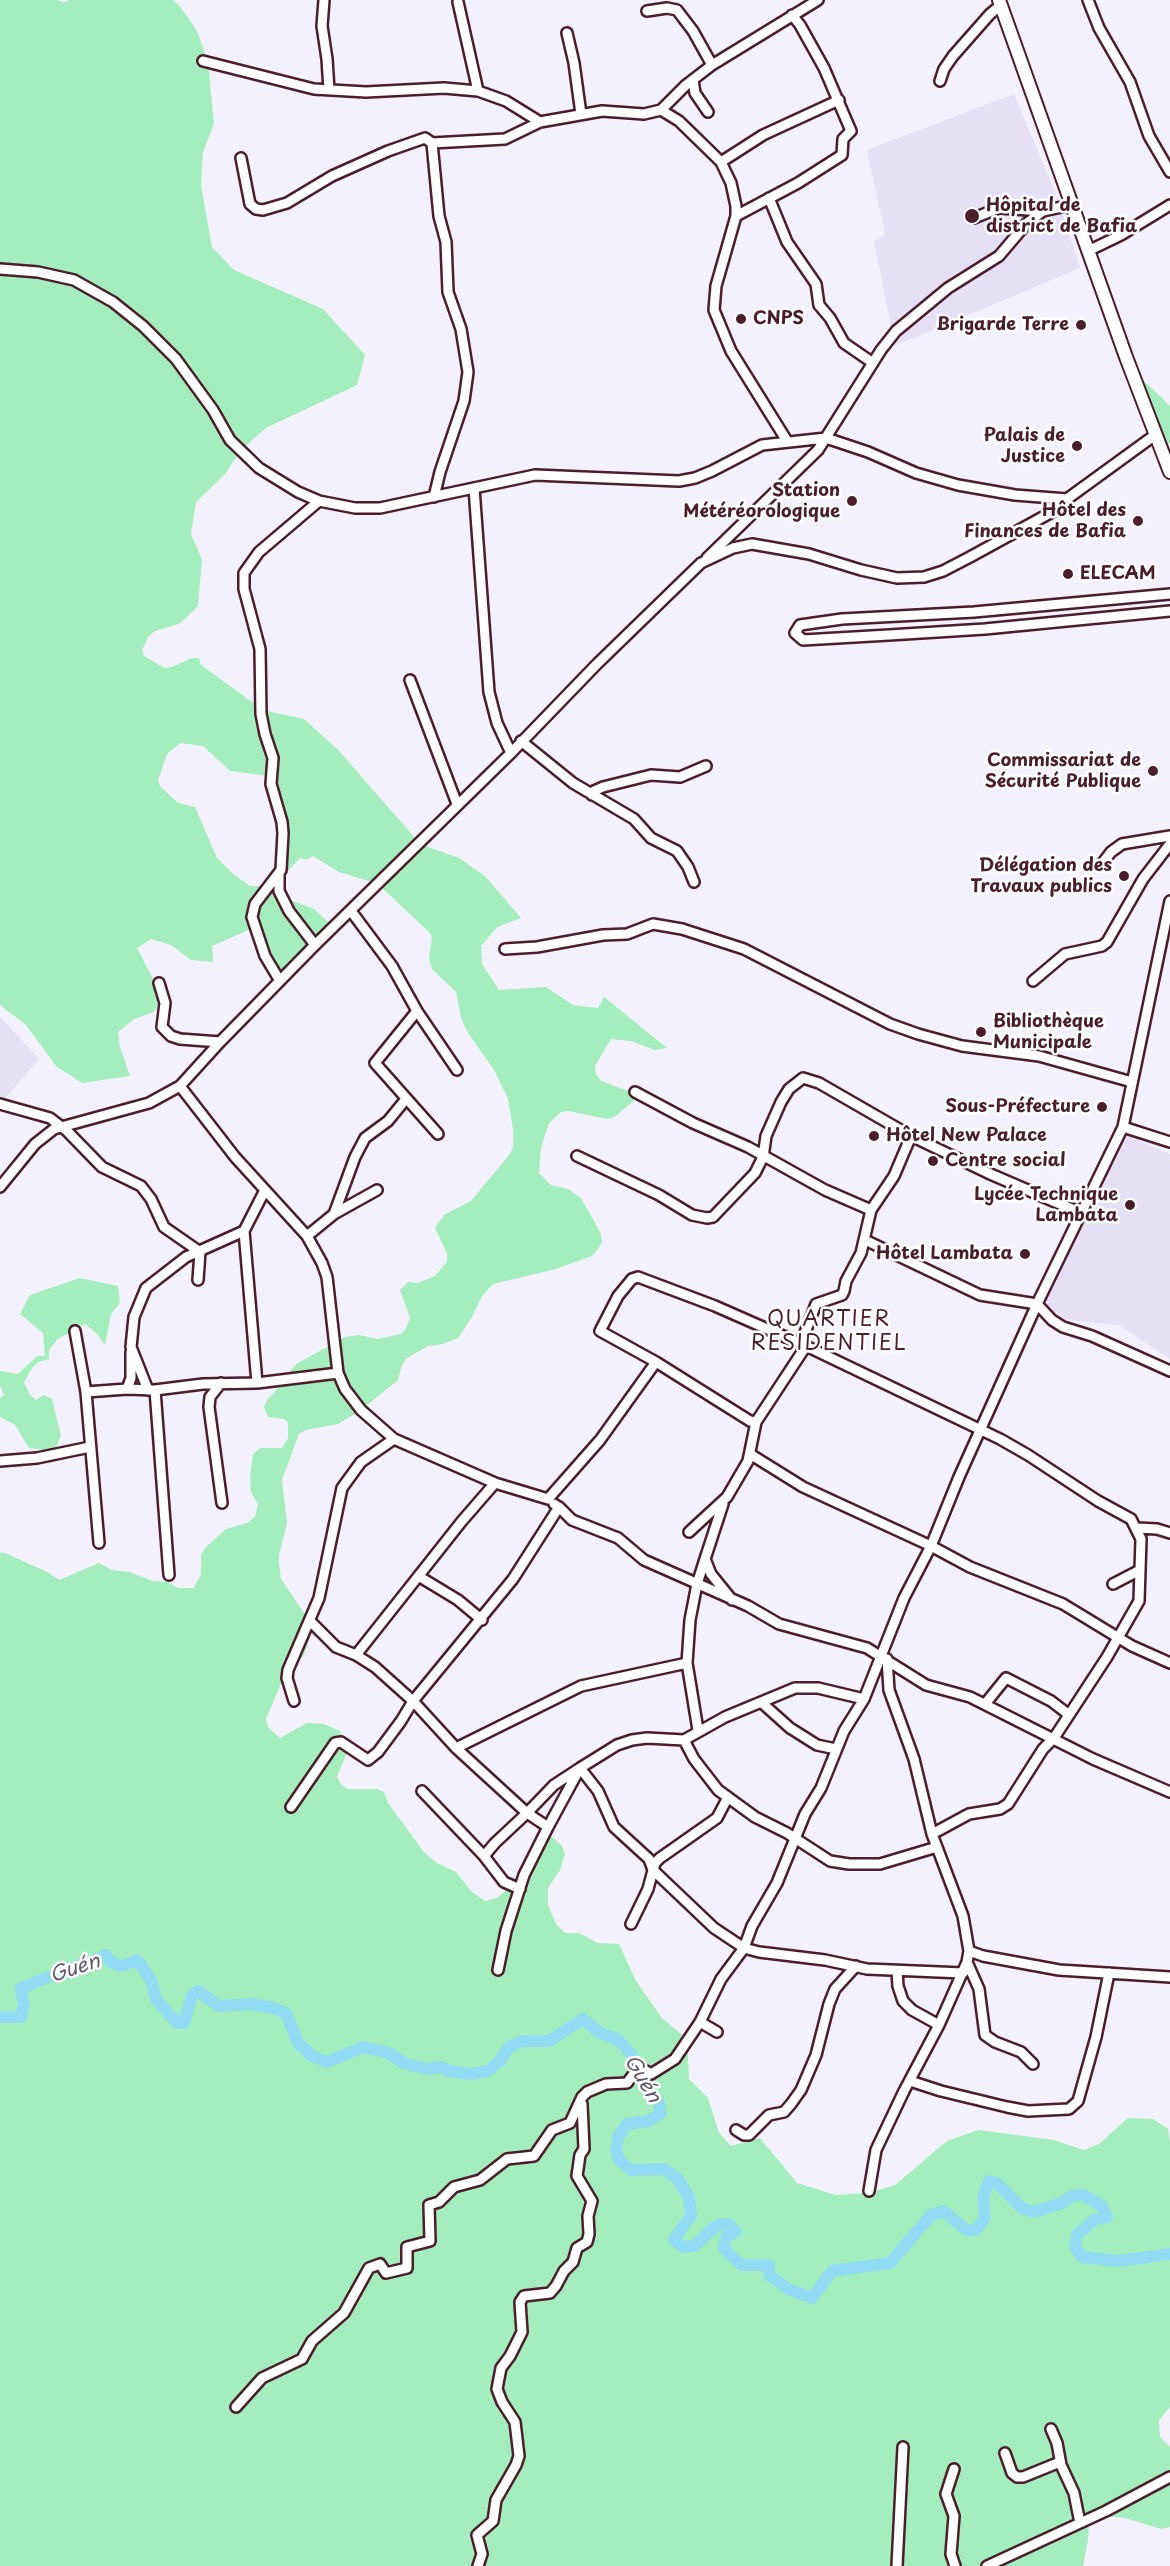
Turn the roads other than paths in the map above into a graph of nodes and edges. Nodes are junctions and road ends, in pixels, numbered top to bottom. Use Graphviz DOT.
graph roads {
  1 [pos="324,0"];
  2 [pos="818,0"];
  3 [pos="1088,0"];
  4 [pos="458,2"];
  5 [pos="1000,2"];
  6 [pos="646,11"];
  7 [pos="792,15"];
  8 [pos="567,33"];
  9 [pos="203,61"];
  10 [pos="712,65"];
  11 [pos="693,80"];
  12 [pos="940,81"];
  13 [pos="329,90"];
  14 [pos="478,91"];
  15 [pos="838,100"];
  16 [pos="661,110"];
  17 [pos="708,112"];
  18 [pos="581,114"];
  19 [pos="540,122"];
  20 [pos="432,143"];
  21 [pos="241,158"];
  22 [pos="721,162"];
  23 [pos="1170,172"];
  24 [pos="769,198"];
  25 [pos="1071,205"];
  26 [pos="1170,205"];
  27 [pos="1043,211"];
  28 [pos="735,216"];
  29 [pos="974,218"];
  30 [pos="1088,251"];
  31 [pos="0,269"];
  32 [pos="873,363"];
  33 [pos="1155,435"];
  34 [pos="826,438"];
  35 [pos="787,441"];
  36 [pos="1167,454"];
  37 [pos="1170,472"];
  38 [pos="474,488"];
  39 [pos="434,497"];
  40 [pos="1067,499"];
  41 [pos="319,501"];
  42 [pos="701,563"];
  43 [pos="1170,594"];
  44 [pos="1170,611"];
  45 [pos="410,680"];
  46 [pos="521,741"];
  47 [pos="511,753"];
  48 [pos="706,766"];
  49 [pos="592,795"];
  50 [pos="458,804"];
  51 [pos="1170,836"];
  52 [pos="1170,844"];
  53 [pos="1101,865"];
  54 [pos="279,874"];
  55 [pos="694,882"];
  56 [pos="1170,901"];
  57 [pos="351,911"];
  58 [pos="315,945"];
  59 [pos="505,949"];
  60 [pos="280,981"];
  61 [pos="1033,981"];
  62 [pos="159,982"];
  63 [pos="417,1011"];
  64 [pos="220,1042"];
  65 [pos="456,1070"];
  66 [pos="1132,1082"];
  67 [pos="180,1086"];
  68 [pos="635,1092"];
  69 [pos="405,1099"];
  70 [pos="0,1104"];
  71 [pos="61,1126"];
  72 [pos="1123,1127"];
  73 [pos="438,1134"];
  74 [pos="911,1136"];
  75 [pos="1170,1142"];
  76 [pos="763,1143"];
  77 [pos="748,1147"];
  78 [pos="577,1156"];
  79 [pos="763,1157"];
  80 [pos="0,1187"];
  81 [pos="265,1190"];
  82 [pos="377,1190"];
  83 [pos="871,1210"];
  84 [pos="334,1214"];
  85 [pos="1081,1214"];
  86 [pos="244,1231"];
  87 [pos="307,1236"];
  88 [pos="865,1240"];
  89 [pos="200,1252"];
  90 [pos="198,1280"];
  91 [pos="1037,1304"];
  92 [pos="75,1331"];
  93 [pos="803,1344"];
  94 [pos="131,1347"];
  95 [pos="656,1362"];
  96 [pos="1170,1371"];
  97 [pos="338,1373"];
  98 [pos="221,1383"];
  99 [pos="257,1383"];
  100 [pos="127,1389"];
  101 [pos="152,1390"];
  102 [pos="86,1392"];
  103 [pos="756,1422"];
  104 [pos="980,1431"];
  105 [pos="394,1439"];
  106 [pos="90,1447"];
  107 [pos="750,1454"];
  108 [pos="0,1461"];
  109 [pos="495,1483"];
  110 [pos="548,1499"];
  111 [pos="222,1503"];
  112 [pos="723,1504"];
  113 [pos="559,1507"];
  114 [pos="1137,1528"];
  115 [pos="689,1532"];
  116 [pos="1170,1533"];
  117 [pos="99,1543"];
  118 [pos="931,1546"];
  119 [pos="705,1559"];
  120 [pos="1140,1570"];
  121 [pos="168,1575"];
  122 [pos="420,1577"];
  123 [pos="697,1584"];
  124 [pos="1113,1584"];
  125 [pos="732,1600"];
  126 [pos="482,1620"];
  127 [pos="310,1621"];
  128 [pos="1119,1639"];
  129 [pos="356,1655"];
  130 [pos="884,1657"];
  131 [pos="687,1663"];
  132 [pos="1170,1663"];
  133 [pos="864,1699"];
  134 [pos="294,1701"];
  135 [pos="413,1701"];
  136 [pos="762,1702"];
  137 [pos="985,1704"];
  138 [pos="1068,1714"];
  139 [pos="698,1730"];
  140 [pos="1054,1738"];
  141 [pos="684,1740"];
  142 [pos="456,1748"];
  143 [pos="836,1749"];
  144 [pos="580,1768"];
  145 [pos="422,1791"];
  146 [pos="1170,1792"];
  147 [pos="728,1797"];
  148 [pos="291,1807"];
  149 [pos="527,1813"];
  150 [pos="548,1827"];
  151 [pos="932,1834"];
  152 [pos="795,1839"];
  153 [pos="937,1847"];
  154 [pos="484,1856"];
  155 [pos="653,1870"];
  156 [pos="520,1889"];
  157 [pos="632,1924"];
  158 [pos="744,1948"];
  159 [pos="969,1951"];
  160 [pos="967,1962"];
  161 [pos="856,1966"];
  162 [pos="498,1970"];
  163 [pos="897,1971"];
  164 [pos="963,1973"];
  165 [pos="1109,1973"];
  166 [pos="1170,1977"];
  167 [pos="700,2022"];
  168 [pos="939,2025"];
  169 [pos="717,2032"];
  170 [pos="1033,2064"];
  171 [pos="910,2081"];
  172 [pos="582,2097"];
  173 [pos="736,2130"];
  174 [pos="869,2191"];
  175 [pos="236,2407"];
  176 [pos="1051,2429"];
  177 [pos="903,2447"];
  178 [pos="1005,2453"];
  179 [pos="1060,2462"];
  180 [pos="954,2469"];
  181 [pos="1170,2476"];
  182 [pos="1080,2523"];
  183 [pos="478,2566"];
  184 [pos="897,2566"];
  185 [pos="955,2566"];
  186 [pos="987,2566"];
  1 -- 13 [label="street"];
  2 -- 7 [label="street"];
  3 -- 23 [label="street"];
  4 -- 14 [label="street"];
  5 -- 12 [label="street"];
  5 -- 25 [label="main road"];
  6 -- 10 [label="street"];
  7 -- 10 [label="street"];
  7 -- 15 [label="street"];
  8 -- 18 [label="street"];
  9 -- 13 [label="street"];
  10 -- 11 [label="street"];
  11 -- 16 [label="street"];
  11 -- 17 [label="street"];
  13 -- 14 [label="street"];
  14 -- 19 [label="street"];
  15 -- 22 [label="street"];
  15 -- 24 [label="street"];
  16 -- 18 [label="street"];
  16 -- 22 [label="street"];
  18 -- 19 [label="street"];
  19 -- 20 [label="street"];
  20 -- 21 [label="street"];
  20 -- 39 [label="street"];
  22 -- 28 [label="street"];
  24 -- 28 [label="street"];
  24 -- 32 [label="street"];
  25 -- 27 [label="street"];
  25 -- 30 [label="main road"];
  26 -- 30 [label="street"];
  27 -- 29 [label="street"];
  27 -- 32 [label="street"];
  28 -- 35 [label="street"];
  30 -- 33 [label="main road"];
  31 -- 41 [label="street"];
  32 -- 34 [label="street"];
  33 -- 36 [label="main road"];
  33 -- 40 [label="street"];
  34 -- 35 [label="street"];
  34 -- 40 [label="street"];
  34 -- 42 [label="street"];
  35 -- 38 [label="street"];
  36 -- 37 [label="main road"];
  38 -- 39 [label="street"];
  38 -- 47 [label="street"];
  39 -- 41 [label="street"];
  40 -- 42 [label="street"];
  41 -- 54 [label="street"];
  42 -- 46 [label="street"];
  43 -- 44 [label="street"];
  45 -- 50 [label="street"];
  46 -- 47 [label="street"];
  46 -- 49 [label="street"];
  47 -- 50 [label="street"];
  48 -- 49 [label="street"];
  49 -- 55 [label="street"];
  50 -- 57 [label="street"];
  51 -- 53 [label="street"];
  52 -- 61 [label="street"];
  54 -- 58 [label="street"];
  54 -- 60 [label="street"];
  56 -- 66 [label="street"];
  57 -- 58 [label="street"];
  57 -- 63 [label="street"];
  58 -- 60 [label="street"];
  59 -- 66 [label="street"];
  60 -- 64 [label="street"];
  62 -- 64 [label="street"];
  63 -- 65 [label="street"];
  63 -- 69 [label="street"];
  64 -- 67 [label="street"];
  66 -- 72 [label="street"];
  67 -- 71 [label="street"];
  67 -- 81 [label="street"];
  68 -- 77 [label="street"];
  69 -- 73 [label="street"];
  69 -- 84 [label="street"];
  70 -- 71 [label="street"];
  71 -- 80 [label="street"];
  71 -- 89 [label="street"];
  72 -- 75 [label="street"];
  72 -- 85 [label="street"];
  74 -- 76 [label="street"];
  74 -- 83 [label="street"];
  74 -- 85 [label="street"];
  76 -- 77 [label="street"];
  76 -- 79 [label="street"];
  77 -- 79 [label="street"];
  78 -- 79 [label="street"];
  79 -- 83 [label="street"];
  81 -- 86 [label="street"];
  81 -- 87 [label="street"];
  82 -- 84 [label="street"];
  83 -- 88 [label="street"];
  84 -- 87 [label="street"];
  85 -- 91 [label="street"];
  86 -- 89 [label="street"];
  86 -- 99 [label="street"];
  87 -- 97 [label="street"];
  88 -- 91 [label="street"];
  88 -- 93 [label="street"];
  89 -- 90 [label="street"];
  89 -- 94 [label="street"];
  91 -- 96 [label="street"];
  91 -- 104 [label="street"];
  92 -- 102 [label="street"];
  93 -- 95 [label="street"];
  93 -- 103 [label="street"];
  93 -- 104 [label="street"];
  94 -- 100 [label="street"];
  94 -- 101 [label="street"];
  95 -- 103 [label="street"];
  95 -- 110 [label="street"];
  97 -- 99 [label="street"];
  97 -- 105 [label="street"];
  98 -- 99 [label="street"];
  98 -- 101 [label="street"];
  98 -- 111 [label="street"];
  100 -- 101 [label="street"];
  100 -- 102 [label="street"];
  101 -- 121 [label="street"];
  102 -- 106 [label="street"];
  103 -- 107 [label="street"];
  104 -- 114 [label="street"];
  104 -- 118 [label="street"];
  105 -- 109 [label="street"];
  105 -- 127 [label="street"];
  106 -- 108 [label="street"];
  106 -- 117 [label="street"];
  107 -- 112 [label="street"];
  107 -- 118 [label="street"];
  109 -- 110 [label="street"];
  109 -- 122 [label="street"];
  110 -- 113 [label="street"];
  112 -- 115 [label="street"];
  112 -- 119 [label="street"];
  113 -- 123 [label="street"];
  113 -- 126 [label="street"];
  114 -- 116 [label="street"];
  114 -- 120 [label="street"];
  118 -- 128 [label="street"];
  118 -- 130 [label="street"];
  119 -- 123 [label="street"];
  119 -- 125 [label="street"];
  120 -- 124 [label="street"];
  120 -- 128 [label="street"];
  122 -- 126 [label="street"];
  122 -- 129 [label="street"];
  123 -- 125 [label="street"];
  123 -- 131 [label="street"];
  125 -- 130 [label="street"];
  126 -- 135 [label="street"];
  127 -- 129 [label="street"];
  127 -- 134 [label="street"];
  128 -- 132 [label="street"];
  128 -- 138 [label="street"];
  129 -- 135 [label="street"];
  130 -- 133 [label="street"];
  130 -- 137 [label="street"];
  130 -- 151 [label="street"];
  131 -- 139 [label="street"];
  131 -- 142 [label="street"];
  133 -- 136 [label="street"];
  133 -- 143 [label="street"];
  135 -- 142 [label="street"];
  135 -- 148 [label="street"];
  136 -- 139 [label="street"];
  136 -- 143 [label="street"];
  137 -- 138 [label="street"];
  137 -- 140 [label="street"];
  138 -- 140 [label="street"];
  139 -- 141 [label="street"];
  140 -- 146 [label="street"];
  140 -- 151 [label="street"];
  141 -- 144 [label="street"];
  141 -- 147 [label="street"];
  142 -- 149 [label="street"];
  143 -- 152 [label="street"];
  144 -- 149 [label="street"];
  144 -- 150 [label="street"];
  144 -- 155 [label="street"];
  145 -- 154 [label="street"];
  147 -- 152 [label="street"];
  147 -- 155 [label="street"];
  149 -- 150 [label="street"];
  149 -- 154 [label="street"];
  150 -- 156 [label="street"];
  151 -- 153 [label="street"];
  152 -- 153 [label="street"];
  152 -- 158 [label="street"];
  153 -- 159 [label="street"];
  154 -- 156 [label="street"];
  155 -- 157 [label="street"];
  155 -- 158 [label="street"];
  156 -- 162 [label="street"];
  158 -- 161 [label="street"];
  158 -- 167 [label="street"];
  159 -- 160 [label="street"];
  159 -- 165 [label="street"];
  160 -- 164 [label="street"];
  160 -- 170 [label="street"];
  161 -- 163 [label="street"];
  161 -- 173 [label="street"];
  163 -- 164 [label="street"];
  163 -- 168 [label="street"];
  164 -- 168 [label="street"];
  165 -- 166 [label="street"];
  165 -- 171 [label="street"];
  167 -- 169 [label="street"];
  167 -- 172 [label="street"];
  168 -- 171 [label="street"];
  171 -- 174 [label="street"];
  172 -- 175 [label="street"];
  172 -- 183 [label="street"];
  176 -- 179 [label="street"];
  177 -- 184 [label="street"];
  178 -- 179 [label="street"];
  179 -- 182 [label="street"];
  180 -- 185 [label="street"];
  181 -- 182 [label="street"];
  182 -- 186 [label="street"];
}
